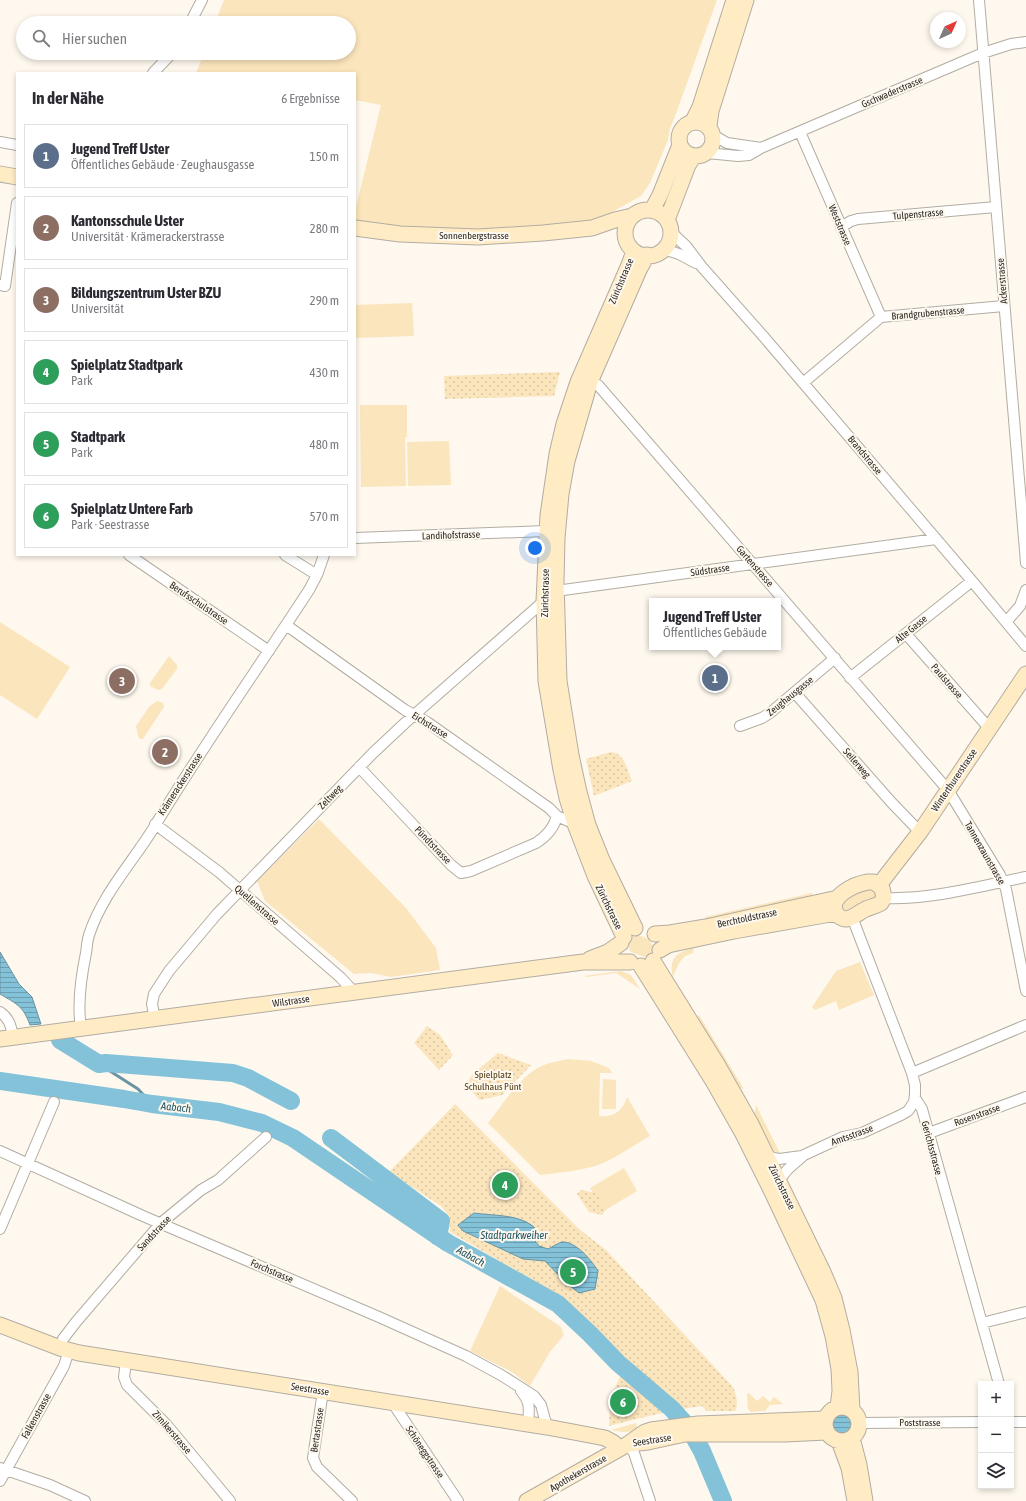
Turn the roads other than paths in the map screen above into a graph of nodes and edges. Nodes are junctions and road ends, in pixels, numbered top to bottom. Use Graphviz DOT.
graph roads {
  1 [pos="202,0"];
  2 [pos="734,0"];
  3 [pos="746,0"];
  4 [pos="980,0"];
  5 [pos="194,16"];
  6 [pos="1026,42"];
  7 [pos="983,53"];
  8 [pos="165,60"];
  9 [pos="154,72"];
  10 [pos="693,121"];
  11 [pos="711,131"];
  12 [pos="800,132"];
  13 [pos="0,142"];
  14 [pos="16,145"];
  15 [pos="680,145"];
  16 [pos="761,148"];
  17 [pos="700,154"];
  18 [pos="0,174"];
  19 [pos="16,177"];
  20 [pos="996,207"];
  21 [pos="16,210"];
  22 [pos="652,210"];
  23 [pos="632,216"];
  24 [pos="669,226"];
  25 [pos="841,227"];
  26 [pos="356,228"];
  27 [pos="592,228"];
  28 [pos="626,236"];
  29 [pos="663,249"];
  30 [pos="641,253"];
  31 [pos="702,266"];
  32 [pos="0,285"];
  33 [pos="1004,306"];
  34 [pos="881,317"];
  35 [pos="590,382"];
  36 [pos="803,383"];
  37 [pos="546,531"];
  38 [pos="356,538"];
  39 [pos="936,539"];
  40 [pos="130,556"];
  41 [pos="287,556"];
  42 [pos="324,556"];
  43 [pos="1026,563"];
  44 [pos="753,564"];
  45 [pos="317,575"];
  46 [pos="972,581"];
  47 [pos="1026,590"];
  48 [pos="556,591"];
  49 [pos="544,601"];
  50 [pos="1006,622"];
  51 [pos="286,625"];
  52 [pos="906,634"];
  53 [pos="1026,646"];
  54 [pos="270,651"];
  55 [pos="835,658"];
  56 [pos="1026,674"];
  57 [pos="850,678"];
  58 [pos="795,692"];
  59 [pos="414,715"];
  60 [pos="740,726"];
  61 [pos="989,728"];
  62 [pos="359,767"];
  63 [pos="948,790"];
  64 [pos="564,819"];
  65 [pos="155,824"];
  66 [pos="920,832"];
  67 [pos="1026,877"];
  68 [pos="1003,882"];
  69 [pos="240,891"];
  70 [pos="881,891"];
  71 [pos="838,898"];
  72 [pos="836,913"];
  73 [pos="852,917"];
  74 [pos="655,934"];
  75 [pos="627,936"];
  76 [pos="646,960"];
  77 [pos="583,962"];
  78 [pos="1026,990"];
  79 [pos="354,992"];
  80 [pos="0,1012"];
  81 [pos="155,1019"];
  82 [pos="1026,1025"];
  83 [pos="81,1028"];
  84 [pos="6,1038"];
  85 [pos="912,1073"];
  86 [pos="1026,1097"];
  87 [pos="915,1098"];
  88 [pos="54,1102"];
  89 [pos="929,1133"];
  90 [pos="266,1137"];
  91 [pos="0,1151"];
  92 [pos="804,1155"];
  93 [pos="767,1156"];
  94 [pos="28,1163"];
  95 [pos="779,1180"];
  96 [pos="161,1223"];
  97 [pos="0,1229"];
  98 [pos="1026,1312"];
  99 [pos="982,1323"];
  100 [pos="0,1325"];
  101 [pos="65,1349"];
  102 [pos="126,1361"];
  103 [pos="998,1381"];
  104 [pos="515,1383"];
  105 [pos="323,1391"];
  106 [pos="392,1402"];
  107 [pos="845,1408"];
  108 [pos="978,1422"];
  109 [pos="1014,1422"];
  110 [pos="1026,1422"];
  111 [pos="859,1423"];
  112 [pos="528,1424"];
  113 [pos="826,1426"];
  114 [pos="547,1427"];
  115 [pos="846,1440"];
  116 [pos="624,1447"];
  117 [pos="3,1469"];
  118 [pos="0,1481"];
  119 [pos="85,1501"];
  120 [pos="230,1501"];
  121 [pos="352,1501"];
  122 [pos="458,1501"];
  123 [pos="527,1501"];
  124 [pos="650,1501"];
  125 [pos="855,1501"];
  126 [pos="865,1501"];
  1 -- 5 [label="street"];
  2 -- 10 [label="main road"];
  3 -- 11 [label="main road"];
  4 -- 7 [label="street, Ackerstrasse"];
  6 -- 7 [label="street, Gschwaderstrasse"];
  7 -- 12 [label="street, Gschwaderstrasse"];
  7 -- 20 [label="street, Ackerstrasse"];
  8 -- 9 [label="street"];
  10 -- 11 [label="main road"];
  10 -- 15 [label="main road"];
  11 -- 16 [label="street"];
  11 -- 17 [label="main road"];
  12 -- 16 [label="street, Gschwaderstrasse"];
  12 -- 25 [label="street, Weststrasse"];
  13 -- 14 [label="street"];
  15 -- 17 [label="main road"];
  15 -- 22 [label="main road"];
  16 -- 17 [label="street, Gschwaderstrasse"];
  17 -- 24 [label="main road"];
  18 -- 19 [label="main road"];
  20 -- 25 [label="street, Tulpenstrasse"];
  20 -- 33 [label="street, Ackerstrasse"];
  21 -- 32 [label="street"];
  22 -- 23 [label="main road"];
  22 -- 24 [label="main road"];
  23 -- 27 [label="main road, Sonnenbergstrasse"];
  23 -- 28 [label="main road"];
  24 -- 29 [label="main road"];
  24 -- 31 [label="street, Brandstrasse"];
  25 -- 34 [label="street, Weststrasse"];
  26 -- 27 [label="main road, Sonnenbergstrasse"];
  27 -- 28 [label="main road, Sonnenbergstrasse"];
  28 -- 30 [label="main road"];
  29 -- 30 [label="main road"];
  29 -- 31 [label="street, Brandstrasse"];
  30 -- 35 [label="main road, Zürichstrasse"];
  30 -- 37 [label="main road, Zürichstrasse"];
  31 -- 36 [label="street, Brandstrasse"];
  33 -- 34 [label="street, Brandgrubenstrasse"];
  33 -- 43 [label="street, Ackerstrasse"];
  34 -- 36 [label="street, Brandgrubenstrasse"];
  35 -- 44 [label="street, Gartenstrasse"];
  35 -- 48 [label="main road, Zürichstrasse"];
  36 -- 39 [label="street, Brandstrasse"];
  37 -- 38 [label="street, Landihofstrasse"];
  37 -- 49 [label="main road, Zürichstrasse"];
  39 -- 44 [label="street, Südstrasse"];
  39 -- 46 [label="street, Brandstrasse"];
  40 -- 54 [label="street, Berufsschulstrasse"];
  41 -- 45 [label="street"];
  42 -- 45 [label="street, Krämerackerstrasse"];
  44 -- 48 [label="street, Südstrasse"];
  44 -- 55 [label="street, Gartenstrasse"];
  45 -- 51 [label="street, Krämerackerstrasse"];
  46 -- 50 [label="street, Brandstrasse"];
  46 -- 52 [label="street, Alte Gasse"];
  47 -- 50 [label="street"];
  48 -- 75 [label="main road, Zürichstrasse"];
  49 -- 59 [label="street, Zeltweg"];
  49 -- 64 [label="main road, Zürichstrasse"];
  50 -- 53 [label="street, Brandstrasse"];
  51 -- 54 [label="street, Krämerackerstrasse"];
  51 -- 59 [label="street, Eichstrasse"];
  52 -- 57 [label="street, Alte Gasse"];
  52 -- 61 [label="street, Paulstrasse"];
  54 -- 65 [label="street, Krämerackerstrasse"];
  55 -- 57 [label="street, Gartenstrasse"];
  55 -- 58 [label="street, Zeughausgasse"];
  56 -- 61 [label="main road, Winterthurerstrasse"];
  57 -- 63 [label="street, Gartenstrasse"];
  58 -- 60 [label="street, Zeughausgasse"];
  58 -- 66 [label="street, Seilerweg"];
  59 -- 62 [label="street, Zeltweg"];
  59 -- 64 [label="street, Eichstrasse"];
  61 -- 63 [label="main road, Winterthurerstrasse"];
  62 -- 64 [label="street, Pündtstrasse"];
  62 -- 69 [label="street, Zeltweg"];
  63 -- 66 [label="main road, Winterthurerstrasse"];
  63 -- 68 [label="street, Tannenzaunstrasse"];
  64 -- 75 [label="main road, Zürichstrasse"];
  65 -- 69 [label="street, Quellenstrasse"];
  65 -- 83 [label="street, Krämerackerstrasse"];
  66 -- 70 [label="main road, Winterthurerstrasse"];
  67 -- 68 [label="street"];
  68 -- 70 [label="street"];
  68 -- 78 [label="street, Tannenzaunstrasse"];
  69 -- 79 [label="street, Quellenstrasse"];
  69 -- 81 [label="street, Zeltweg"];
  70 -- 71 [label="main road"];
  70 -- 73 [label="main road"];
  71 -- 72 [label="main road"];
  71 -- 74 [label="main road, Berchtoldstrasse"];
  72 -- 73 [label="main road"];
  72 -- 76 [label="main road, Berchtoldstrasse"];
  73 -- 85 [label="street, Gerichtsstrasse"];
  74 -- 75 [label="main road"];
  74 -- 76 [label="main road"];
  75 -- 76 [label="main road"];
  75 -- 77 [label="main road, Wilstrasse"];
  76 -- 77 [label="main road, Wilstrasse"];
  76 -- 93 [label="main road, Zürichstrasse"];
  76 -- 107 [label="main road, Zürichstrasse"];
  77 -- 79 [label="main road, Wilstrasse"];
  79 -- 81 [label="main road, Wilstrasse"];
  80 -- 84 [label="street"];
  81 -- 83 [label="main road, Wilstrasse"];
  82 -- 85 [label="street"];
  83 -- 84 [label="main road, Wilstrasse"];
  85 -- 87 [label="street, Gerichtsstrasse"];
  86 -- 89 [label="street, Rosenstrasse"];
  87 -- 89 [label="street, Gerichtsstrasse"];
  87 -- 92 [label="street, Amtsstrasse"];
  88 -- 94 [label="street"];
  89 -- 99 [label="street, Gerichtsstrasse"];
  90 -- 96 [label="street, Sandstrasse"];
  91 -- 94 [label="street, Forchstrasse"];
  92 -- 93 [label="street, Amtsstrasse"];
  92 -- 95 [label="street, Amtsstrasse"];
  93 -- 95 [label="main road, Zürichstrasse"];
  94 -- 96 [label="street, Forchstrasse"];
  94 -- 97 [label="street"];
  95 -- 107 [label="main road, Zürichstrasse"];
  96 -- 101 [label="street, Sandstrasse"];
  96 -- 104 [label="street, Forchstrasse"];
  98 -- 99 [label="street"];
  99 -- 103 [label="street, Gerichtsstrasse"];
  100 -- 101 [label="main road, Seestrasse"];
  101 -- 102 [label="main road, Seestrasse"];
  101 -- 117 [label="street, Falkenstrasse"];
  102 -- 105 [label="main road, Seestrasse"];
  102 -- 120 [label="street, Zimikerstrasse"];
  104 -- 112 [label="street, Forchstrasse"];
  104 -- 114 [label="street, Forchstrasse"];
  105 -- 106 [label="main road, Seestrasse"];
  105 -- 121 [label="street, Bertastrasse"];
  106 -- 112 [label="main road, Seestrasse"];
  106 -- 122 [label="street, Schöneggstrasse"];
  107 -- 111 [label="main road"];
  107 -- 113 [label="main road"];
  108 -- 111 [label="street, Poststrasse"];
  109 -- 110 [label="street"];
  111 -- 115 [label="main road"];
  112 -- 114 [label="main road, Seestrasse"];
  113 -- 115 [label="main road"];
  113 -- 116 [label="main road, Seestrasse"];
  114 -- 116 [label="main road, Seestrasse"];
  115 -- 125 [label="main road"];
  115 -- 126 [label="main road"];
  116 -- 123 [label="main road, Apothekerstrasse"];
  116 -- 124 [label="street"];
  117 -- 118 [label="street, Falkenstrasse"];
  117 -- 119 [label="street"];
}
